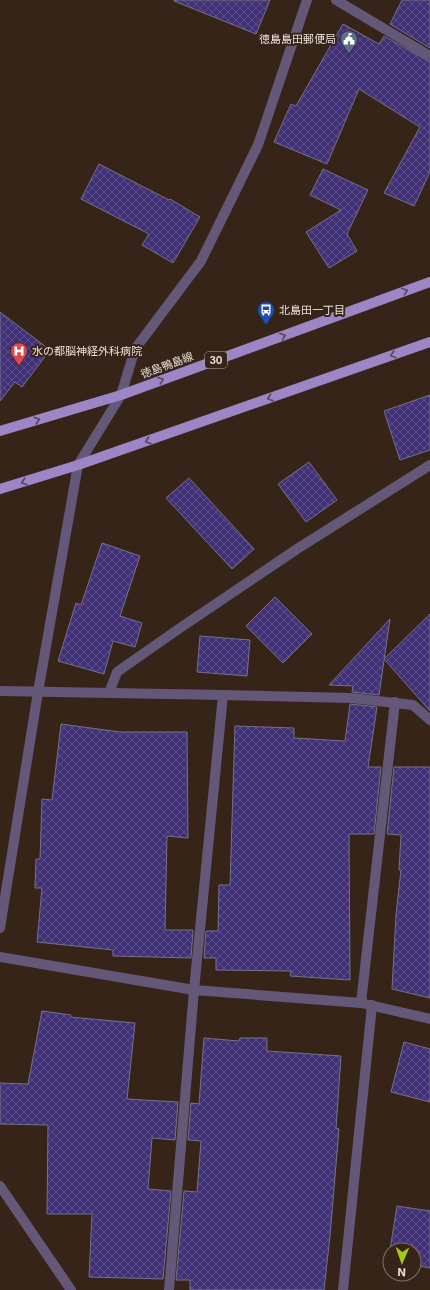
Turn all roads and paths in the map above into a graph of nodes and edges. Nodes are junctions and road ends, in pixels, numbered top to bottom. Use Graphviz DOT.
graph roads {
  1 [pos="307,0"];
  2 [pos="336,0"];
  3 [pos="430,56"];
  4 [pos="430,282"];
  5 [pos="430,342"];
  6 [pos="121,395"];
  7 [pos="0,431"];
  8 [pos="78,465"];
  9 [pos="430,465"];
  10 [pos="0,489"];
  11 [pos="0,690"];
  12 [pos="38,692"];
  13 [pos="109,693"];
  14 [pos="223,695"];
  15 [pos="395,702"];
  16 [pos="430,720"];
  17 [pos="0,928"];
  18 [pos="0,957"];
  19 [pos="194,990"];
  20 [pos="361,1003"];
  21 [pos="372,1005"];
  22 [pos="430,1019"];
  23 [pos="0,1186"];
  24 [pos="72,1290"];
  25 [pos="169,1290"];
  26 [pos="343,1290"];
  1 -- 6 [label="street"];
  2 -- 3 [label="street"];
  6 -- 4 [label="main road, 徳島鴨島線 / 30, one-way"];
  5 -- 8 [label="main road, one-way"];
  7 -- 6 [label="main road, 徳島鴨島線 / 30, one-way"];
  6 -- 8 [label="street"];
  8 -- 10 [label="main road, one-way"];
  8 -- 12 [label="street"];
  9 -- 13 [label="street"];
  11 -- 12 [label="street"];
  12 -- 13 [label="street"];
  12 -- 17 [label="street"];
  13 -- 14 [label="street"];
  14 -- 15 [label="street"];
  14 -- 19 [label="street"];
  15 -- 16 [label="street"];
  15 -- 20 [label="street"];
  18 -- 19 [label="street"];
  19 -- 20 [label="street"];
  19 -- 25 [label="street"];
  20 -- 21 [label="street"];
  21 -- 22 [label="street"];
  21 -- 26 [label="street"];
  23 -- 24 [label="street"];
}
